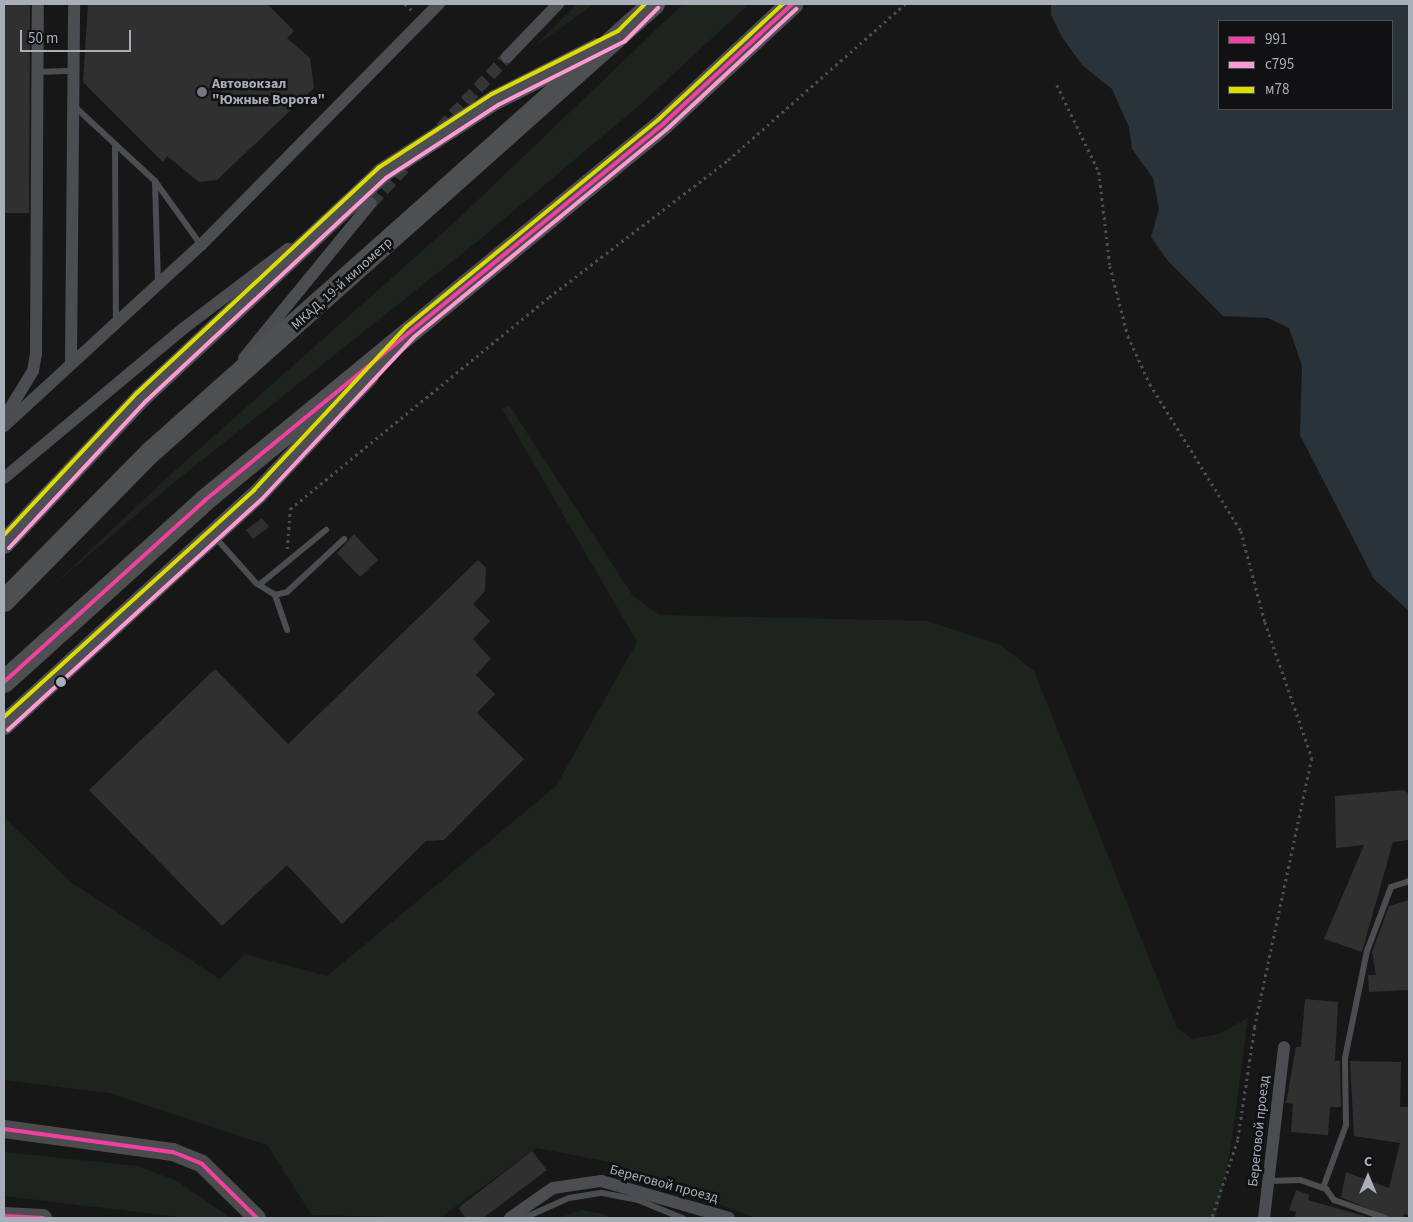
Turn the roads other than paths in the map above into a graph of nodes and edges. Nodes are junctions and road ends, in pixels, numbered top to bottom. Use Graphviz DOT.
graph roads {
  1 [pos="38,4"];
  2 [pos="74,4"];
  3 [pos="439,4"];
  4 [pos="558,4"];
  5 [pos="654,4"];
  6 [pos="792,4"];
  7 [pos="622,36"];
  8 [pos="507,56"];
  9 [pos="72,71"];
  10 [pos="38,72"];
  11 [pos="72,103"];
  12 [pos="115,145"];
  13 [pos="155,181"];
  14 [pos="371,203"];
  15 [pos="336,213"];
  16 [pos="202,245"];
  17 [pos="158,286"];
  18 [pos="116,322"];
  19 [pos="410,332"];
  20 [pos="71,362"];
  21 [pos="214,397"];
  22 [pos="4,418"];
  23 [pos="4,426"];
  24 [pos="4,478"];
  25 [pos="326,530"];
  26 [pos="213,534"];
  27 [pos="344,539"];
  28 [pos="4,544"];
  29 [pos="259,585"];
  30 [pos="275,595"];
  31 [pos="4,601"];
  32 [pos="287,630"];
  33 [pos="4,682"];
  34 [pos="4,725"];
  35 [pos="1409,881"];
  36 [pos="1284,1047"];
  37 [pos="4,1129"];
  38 [pos="1269,1181"];
  39 [pos="1324,1188"];
  40 [pos="4,1216"];
  41 [pos="42,1218"];
  42 [pos="257,1218"];
  43 [pos="510,1218"];
  44 [pos="524,1218"];
  45 [pos="682,1218"];
  46 [pos="729,1218"];
  47 [pos="1264,1218"];
  48 [pos="1385,1218"];
  1 -- 10 [label="street"];
  2 -- 9 [label="street"];
  3 -- 16 [label="street"];
  4 -- 8 [label="street"];
  5 -- 7 [label="highway, МКАД, 19-й километр"];
  6 -- 19 [label="highway"];
  7 -- 15 [label="main road"];
  7 -- 21 [label="highway, МКАД, 19-й километр"];
  9 -- 10 [label="lane"];
  9 -- 11 [label="street"];
  10 -- 22 [label="street"];
  11 -- 12 [label="lane"];
  11 -- 20 [label="street"];
  12 -- 13 [label="lane"];
  12 -- 18 [label="lane"];
  13 -- 16 [label="lane"];
  13 -- 17 [label="lane"];
  14 -- 21 [label="street"];
  15 -- 24 [label="street"];
  15 -- 28 [label="main road"];
  16 -- 17 [label="street"];
  17 -- 18 [label="street"];
  18 -- 20 [label="street"];
  19 -- 26 [label="main road"];
  19 -- 33 [label="highway"];
  20 -- 23 [label="street"];
  21 -- 31 [label="highway, МКАД, 19-й километр"];
  25 -- 29 [label="lane"];
  26 -- 29 [label="lane"];
  26 -- 34 [label="main road"];
  27 -- 30 [label="lane"];
  29 -- 30 [label="lane"];
  30 -- 32 [label="lane"];
  35 -- 39 [label="lane"];
  36 -- 38 [label="street, Береговой проезд"];
  37 -- 42 [label="street"];
  38 -- 39 [label="lane"];
  38 -- 47 [label="street, Береговой проезд"];
  39 -- 48 [label="lane"];
  40 -- 41 [label="street"];
  43 -- 46 [label="street, Береговой проезд"];
  44 -- 45 [label="lane"];
}
